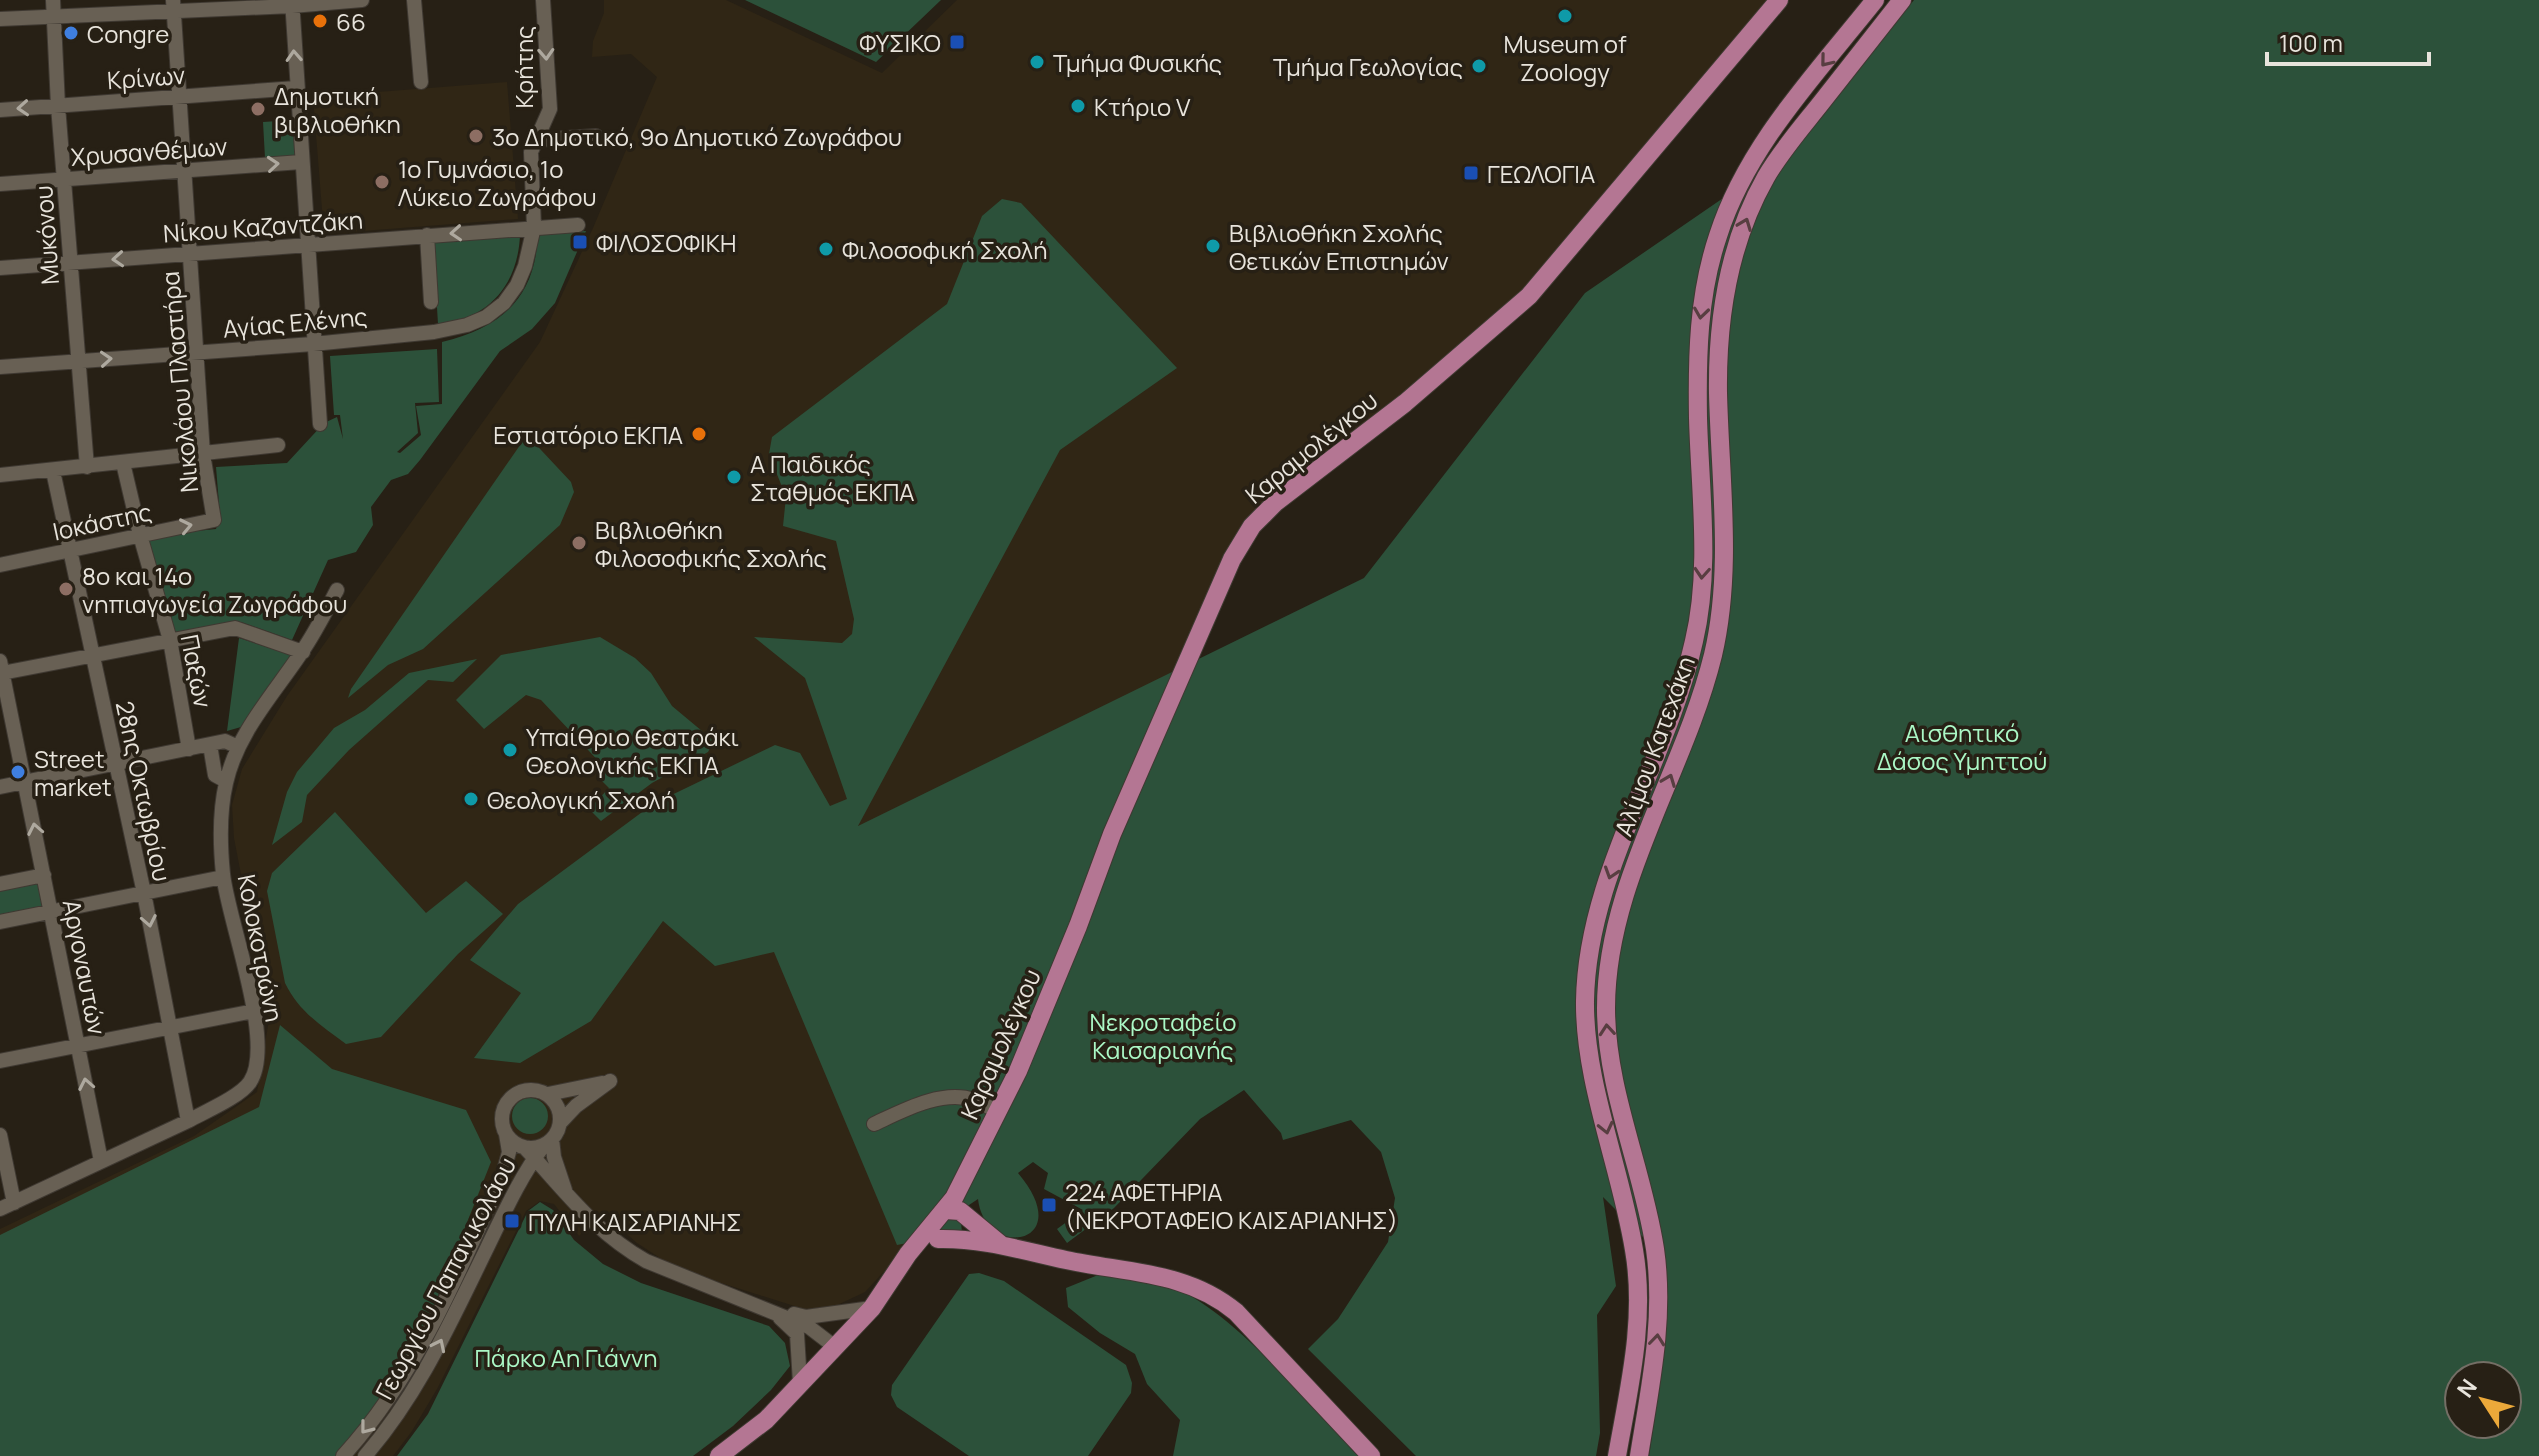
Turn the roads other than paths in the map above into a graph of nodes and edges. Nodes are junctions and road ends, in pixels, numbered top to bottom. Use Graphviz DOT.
graph roads {
  1 [pos="53,0"];
  2 [pos="362,0"];
  3 [pos="414,0"];
  4 [pos="543,0"];
  5 [pos="1779,0"];
  6 [pos="1875,0"];
  7 [pos="1902,0"];
  8 [pos="292,3"];
  9 [pos="173,6"];
  10 [pos="55,17"];
  11 [pos="0,19"];
  12 [pos="421,82"];
  13 [pos="296,88"];
  14 [pos="180,97"];
  15 [pos="58,106"];
  16 [pos="0,110"];
  17 [pos="596,136"];
  18 [pos="536,140"];
  19 [pos="301,162"];
  20 [pos="185,169"];
  21 [pos="64,179"];
  22 [pos="0,184"];
  23 [pos="578,225"];
  24 [pos="534,227"];
  25 [pos="427,235"];
  26 [pos="307,245"];
  27 [pos="190,254"];
  28 [pos="71,263"];
  29 [pos="0,268"];
  30 [pos="431,302"];
  31 [pos="313,344"];
  32 [pos="196,352"];
  33 [pos="77,361"];
  34 [pos="0,367"];
  35 [pos="320,424"];
  36 [pos="278,445"];
  37 [pos="203,454"];
  38 [pos="123,463"];
  39 [pos="87,467"];
  40 [pos="53,471"];
  41 [pos="0,475"];
  42 [pos="214,520"];
  43 [pos="140,535"];
  44 [pos="70,550"];
  45 [pos="0,565"];
  46 [pos="337,590"];
  47 [pos="170,640"];
  48 [pos="303,652"];
  49 [pos="92,655"];
  50 [pos="1,667"];
  51 [pos="210,745"];
  52 [pos="238,747"];
  53 [pos="189,749"];
  54 [pos="115,763"];
  55 [pos="226,781"];
  56 [pos="26,782"];
  57 [pos="0,787"];
  58 [pos="44,875"];
  59 [pos="223,877"];
  60 [pos="0,884"];
  61 [pos="144,893"];
  62 [pos="51,912"];
  63 [pos="0,922"];
  64 [pos="254,1011"];
  65 [pos="170,1026"];
  66 [pos="78,1045"];
  67 [pos="0,1061"];
  68 [pos="548,1094"];
  69 [pos="997,1111"];
  70 [pos="188,1121"];
  71 [pos="560,1123"];
  72 [pos="874,1124"];
  73 [pos="506,1134"];
  74 [pos="0,1135"];
  75 [pos="539,1147"];
  76 [pos="101,1161"];
  77 [pos="525,1174"];
  78 [pos="549,1176"];
  79 [pos="565,1190"];
  80 [pos="14,1203"];
  81 [pos="0,1209"];
  82 [pos="953,1214"];
  83 [pos="965,1238"];
  84 [pos="938,1239"];
  85 [pos="1002,1246"];
  86 [pos="908,1254"];
  87 [pos="767,1308"];
  88 [pos="872,1308"];
  89 [pos="835,1347"];
  90 [pos="800,1383"];
  91 [pos="343,1456"];
  92 [pos="365,1456"];
  93 [pos="719,1456"];
  94 [pos="1371,1456"];
  95 [pos="1617,1456"];
  96 [pos="1639,1456"];
  1 -- 10 [label="street, Μυκόνου"];
  2 -- 8 [label="street"];
  3 -- 12 [label="street"];
  4 -- 18 [label="street, Κρήτης, one-way"];
  5 -- 69 [label="main road, Καραμολέγκου"];
  6 -- 95 [label="main road, Αλίμου Κατεχάκη, one-way"];
  96 -- 7 [label="main road, Αλίμου Κατεχάκη, one-way"];
  8 -- 9 [label="street"];
  13 -- 8 [label="street, one-way"];
  9 -- 10 [label="street"];
  9 -- 14 [label="street, Νικολάου Πλαστήρα"];
  10 -- 11 [label="street"];
  10 -- 15 [label="street, Μυκόνου"];
  13 -- 14 [label="street, Κρίνων"];
  13 -- 19 [label="street"];
  14 -- 15 [label="street, Κρίνων"];
  14 -- 20 [label="street, Νικολάου Πλαστήρα"];
  15 -- 16 [label="street, Κρίνων, one-way"];
  15 -- 21 [label="street, Μυκόνου"];
  17 -- 18 [label="street"];
  18 -- 24 [label="street, Κρήτης"];
  20 -- 19 [label="street, Χρυσανθέμων, one-way"];
  19 -- 26 [label="street"];
  20 -- 21 [label="street, Χρυσανθέμων"];
  20 -- 27 [label="street, Νικολάου Πλαστήρα"];
  21 -- 22 [label="street, Χρυσανθέμων"];
  21 -- 28 [label="street, Μυκόνου"];
  23 -- 24 [label="street, Νίκου Καζαντζάκη"];
  24 -- 25 [label="street, Νίκου Καζαντζάκη, one-way"];
  24 -- 31 [label="street, Αγίας Ελένης"];
  25 -- 26 [label="street, Νίκου Καζαντζάκη"];
  25 -- 30 [label="street"];
  26 -- 27 [label="street, Νίκου Καζαντζάκη"];
  26 -- 31 [label="street"];
  27 -- 28 [label="street, Νίκου Καζαντζάκη, one-way"];
  27 -- 32 [label="street, Νικολάου Πλαστήρα"];
  28 -- 29 [label="street, Νίκου Καζαντζάκη"];
  28 -- 33 [label="street, Μυκόνου"];
  31 -- 32 [label="street, Αγίας Ελένης"];
  31 -- 35 [label="street"];
  33 -- 32 [label="street, Αγίας Ελένης, one-way"];
  32 -- 37 [label="street, Νικολάου Πλαστήρα"];
  33 -- 34 [label="street, Αγίας Ελένης"];
  33 -- 39 [label="street, Μυκόνου"];
  36 -- 37 [label="street"];
  37 -- 38 [label="street"];
  37 -- 42 [label="street, Νικολάου Πλαστήρα"];
  38 -- 39 [label="street"];
  38 -- 43 [label="street, Παξών"];
  39 -- 40 [label="street"];
  40 -- 41 [label="street"];
  40 -- 44 [label="street, 28ης Οκτωβρίου"];
  43 -- 42 [label="street, Ιοκάστης, one-way"];
  43 -- 44 [label="street, Ιοκάστης"];
  43 -- 47 [label="street, Παξών"];
  44 -- 45 [label="street, Ιοκάστης"];
  44 -- 49 [label="street, 28ης Οκτωβρίου"];
  46 -- 48 [label="street, Κολοκοτρώνη"];
  47 -- 48 [label="street"];
  47 -- 49 [label="street"];
  47 -- 53 [label="street, Παξών"];
  48 -- 52 [label="street, Κολοκοτρώνη"];
  49 -- 50 [label="street"];
  49 -- 54 [label="street, 28ης Οκτωβρίου"];
  50 -- 56 [label="street, Αργοναυτών"];
  51 -- 52 [label="street"];
  51 -- 53 [label="street"];
  51 -- 55 [label="street"];
  52 -- 55 [label="street, Κολοκοτρώνη"];
  53 -- 54 [label="street"];
  54 -- 56 [label="street"];
  54 -- 61 [label="street, 28ης Οκτωβρίου"];
  55 -- 59 [label="street, Κολοκοτρώνη"];
  56 -- 57 [label="street"];
  58 -- 56 [label="street, Αργοναυτών, one-way"];
  58 -- 60 [label="street"];
  58 -- 62 [label="street, Αργοναυτών"];
  59 -- 61 [label="street"];
  59 -- 64 [label="street, Κολοκοτρώνη"];
  61 -- 62 [label="street"];
  61 -- 65 [label="street, 28ης Οκτωβρίου, one-way"];
  62 -- 63 [label="street"];
  62 -- 66 [label="street, Αργοναυτών"];
  64 -- 65 [label="street"];
  64 -- 70 [label="street, Κολοκοτρώνη"];
  65 -- 66 [label="street"];
  65 -- 70 [label="street, 28ης Οκτωβρίου"];
  66 -- 67 [label="street"];
  76 -- 66 [label="street, Αργοναυτών, one-way"];
  68 -- 71 [label="street"];
  68 -- 71 [label="street"];
  68 -- 73 [label="street"];
  69 -- 72 [label="street"];
  69 -- 82 [label="main road, Καραμολέγκου"];
  70 -- 76 [label="street, Κολοκοτρώνη"];
  71 -- 75 [label="street"];
  73 -- 75 [label="street"];
  73 -- 91 [label="street, Γεωργίου Παπανικολάου, one-way"];
  74 -- 80 [label="street"];
  75 -- 77 [label="street, Γεωργίου Παπανικολάου"];
  75 -- 78 [label="street"];
  75 -- 79 [label="street"];
  76 -- 80 [label="street, Κολοκοτρώνη"];
  77 -- 78 [label="street"];
  92 -- 77 [label="street, Γεωργίου Παπανικολάου, one-way"];
  78 -- 79 [label="street"];
  79 -- 87 [label="street"];
  80 -- 81 [label="street, Κολοκοτρώνη"];
  82 -- 83 [label="main road"];
  82 -- 84 [label="main road"];
  82 -- 85 [label="main road"];
  82 -- 86 [label="main road"];
  83 -- 84 [label="main road"];
  83 -- 85 [label="main road"];
  84 -- 86 [label="main road"];
  85 -- 94 [label="main road"];
  86 -- 88 [label="main road"];
  87 -- 88 [label="street"];
  87 -- 89 [label="street"];
  87 -- 90 [label="street"];
  88 -- 89 [label="main road"];
  89 -- 90 [label="main road"];
  90 -- 93 [label="main road"];
}
